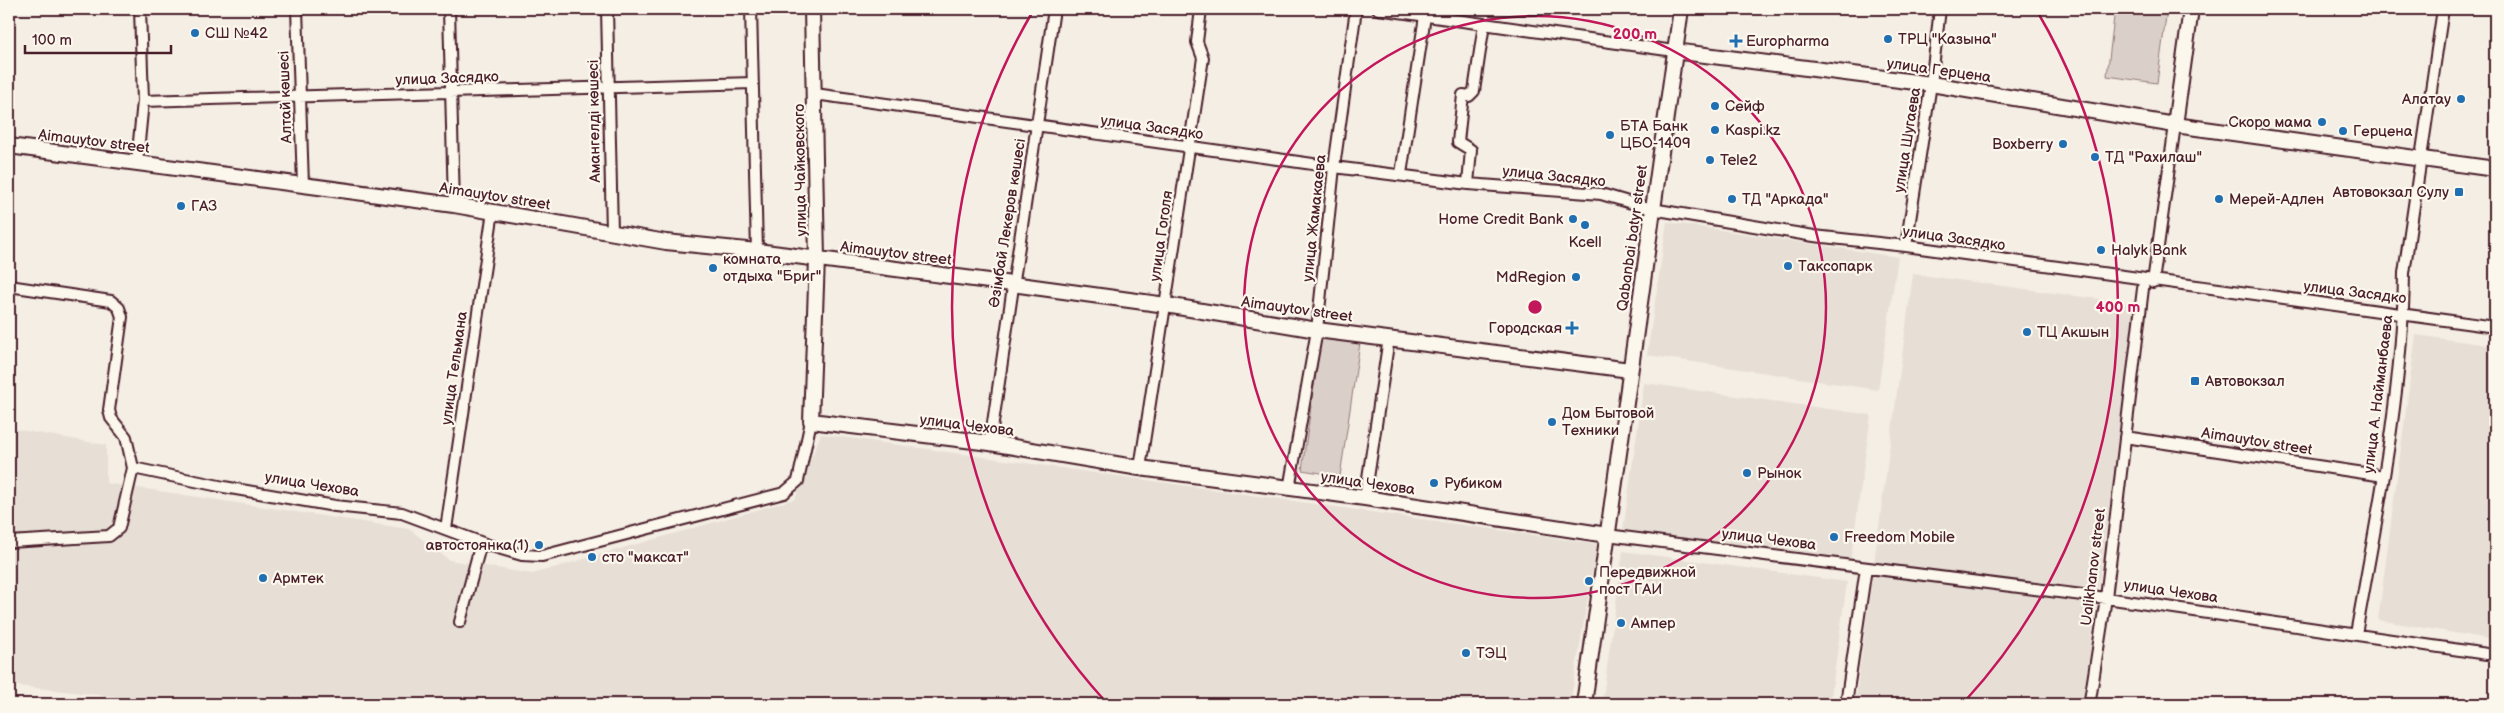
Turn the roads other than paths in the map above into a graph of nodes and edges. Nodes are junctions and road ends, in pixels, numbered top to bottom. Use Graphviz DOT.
graph roads {
  1 [pos="140,9"];
  2 [pos="297,9"];
  3 [pos="449,9"];
  4 [pos="607,9"];
  5 [pos="751,9"];
  6 [pos="812,9"];
  7 [pos="1054,9"];
  8 [pos="1201,9"];
  9 [pos="1356,9"];
  10 [pos="1378,9"];
  11 [pos="1681,9"];
  12 [pos="1940,9"];
  13 [pos="2191,9"];
  14 [pos="2443,9"];
  15 [pos="1426,16"];
  16 [pos="1484,24"];
  17 [pos="1674,52"];
  18 [pos="753,83"];
  19 [pos="1931,84"];
  20 [pos="609,88"];
  21 [pos="452,93"];
  22 [pos="815,94"];
  23 [pos="300,97"];
  24 [pos="143,101"];
  25 [pos="2175,125"];
  26 [pos="1036,126"];
  27 [pos="9,146"];
  28 [pos="1189,147"];
  29 [pos="2421,158"];
  30 [pos="137,162"];
  31 [pos="1334,167"];
  32 [pos="2495,169"];
  33 [pos="1401,174"];
  34 [pos="1468,184"];
  35 [pos="302,185"];
  36 [pos="454,205"];
  37 [pos="1652,209"];
  38 [pos="493,211"];
  39 [pos="612,232"];
  40 [pos="1906,246"];
  41 [pos="757,251"];
  42 [pos="817,259"];
  43 [pos="2148,281"];
  44 [pos="1012,284"];
  45 [pos="9,286"];
  46 [pos="1166,305"];
  47 [pos="2403,314"];
  48 [pos="2495,327"];
  49 [pos="1317,330"];
  50 [pos="1389,338"];
  51 [pos="1630,370"];
  52 [pos="811,421"];
  53 [pos="2125,437"];
  54 [pos="990,443"];
  55 [pos="134,468"];
  56 [pos="1140,468"];
  57 [pos="2384,476"];
  58 [pos="1289,490"];
  59 [pos="1365,498"];
  60 [pos="446,529"];
  61 [pos="1607,535"];
  62 [pos="9,542"];
  63 [pos="482,543"];
  64 [pos="1866,568"];
  65 [pos="2106,598"];
  66 [pos="460,622"];
  67 [pos="2356,634"];
  68 [pos="2487,654"];
  69 [pos="2090,700"];
  70 [pos="1584,704"];
  71 [pos="1846,704"];
  1 -- 24 [label="street"];
  2 -- 23 [label="street, Алтай көшесі"];
  3 -- 21 [label="street"];
  4 -- 20 [label="street, Амангелді көшесі"];
  5 -- 18 [label="street"];
  6 -- 22 [label="street, улица Чайковского"];
  7 -- 26 [label="street, Әзімбай Лекеров көшесі"];
  8 -- 28 [label="street, улица Гоголя"];
  9 -- 31 [label="street, улица Жамакаева"];
  10 -- 15 [label="street, улица Герцена"];
  11 -- 17 [label="street"];
  12 -- 19 [label="street, улица Шугаева"];
  13 -- 25 [label="street"];
  14 -- 29 [label="street, улица А. Найманбаева"];
  15 -- 16 [label="street, улица Герцена"];
  15 -- 33 [label="street"];
  16 -- 17 [label="street, улица Герцена"];
  16 -- 34 [label="street"];
  17 -- 19 [label="street, улица Герцена"];
  17 -- 37 [label="street, Qabanbai batyr street"];
  18 -- 20 [label="street, улица Засядко"];
  18 -- 41 [label="street"];
  19 -- 25 [label="street, улица Герцена"];
  19 -- 40 [label="street, улица Шугаева"];
  20 -- 21 [label="street, улица Засядко"];
  20 -- 39 [label="street, Амангелді көшесі"];
  21 -- 23 [label="street, улица Засядко"];
  21 -- 36 [label="street"];
  22 -- 26 [label="street, улица Засядко"];
  22 -- 42 [label="street, улица Чайковского"];
  23 -- 24 [label="street, улица Засядко"];
  23 -- 35 [label="street, Алтай көшесі"];
  24 -- 30 [label="street"];
  25 -- 29 [label="street, улица Герцена"];
  25 -- 43 [label="street"];
  26 -- 28 [label="street, улица Засядко"];
  26 -- 44 [label="street, Әзімбай Лекеров көшесі"];
  27 -- 30 [label="street, Aimauytov street"];
  28 -- 31 [label="street, улица Засядко"];
  28 -- 46 [label="street, улица Гоголя"];
  29 -- 32 [label="street, улица Герцена"];
  29 -- 47 [label="street, улица А. Найманбаева"];
  30 -- 35 [label="street, Aimauytov street"];
  31 -- 33 [label="street, улица Засядко"];
  31 -- 49 [label="street, улица Жамакаева"];
  33 -- 34 [label="street, улица Засядко"];
  34 -- 37 [label="street, улица Засядко"];
  35 -- 36 [label="street, Aimauytov street"];
  36 -- 38 [label="street, Aimauytov street"];
  37 -- 40 [label="street, улица Засядко"];
  37 -- 51 [label="street, Qabanbai batyr street"];
  38 -- 39 [label="street, Aimauytov street"];
  38 -- 60 [label="street, улица Тельмана"];
  39 -- 41 [label="street, Aimauytov street"];
  40 -- 43 [label="street, улица Засядко"];
  41 -- 42 [label="street, Aimauytov street"];
  42 -- 44 [label="street, Aimauytov street"];
  42 -- 52 [label="street, улица Чайковского"];
  43 -- 47 [label="street, улица Засядко"];
  43 -- 53 [label="street, Ualikhanov street"];
  44 -- 46 [label="street, Aimauytov street"];
  44 -- 54 [label="street, Әзімбай Лекеров көшесі"];
  45 -- 55 [label="street"];
  46 -- 49 [label="street, Aimauytov street"];
  46 -- 56 [label="street, улица Гоголя"];
  47 -- 48 [label="street, улица Засядко"];
  47 -- 57 [label="street, улица А. Найманбаева"];
  49 -- 50 [label="street, Aimauytov street"];
  49 -- 58 [label="street, улица Жамакаева"];
  50 -- 51 [label="street, Aimauytov street"];
  50 -- 59 [label="street"];
  51 -- 61 [label="street, Qabanbai batyr street"];
  52 -- 54 [label="street, улица Чехова"];
  52 -- 63 [label="street, улица Чехова"];
  53 -- 57 [label="street, Aimauytov street"];
  53 -- 65 [label="street, Ualikhanov street"];
  54 -- 56 [label="street, улица Чехова"];
  55 -- 60 [label="street, улица Чехова"];
  55 -- 62 [label="street"];
  56 -- 58 [label="street, улица Чехова"];
  57 -- 67 [label="street, улица А. Найманбаева"];
  58 -- 59 [label="street, улица Чехова"];
  59 -- 61 [label="street, улица Чехова"];
  60 -- 63 [label="street, улица Чехова"];
  61 -- 64 [label="street, улица Чехова"];
  61 -- 70 [label="street"];
  63 -- 66 [label="street"];
  64 -- 65 [label="street, улица Чехова"];
  64 -- 71 [label="street"];
  65 -- 67 [label="street, улица Чехова"];
  65 -- 69 [label="street, Ualikhanov street"];
  67 -- 68 [label="street, улица Чехова"];
}
